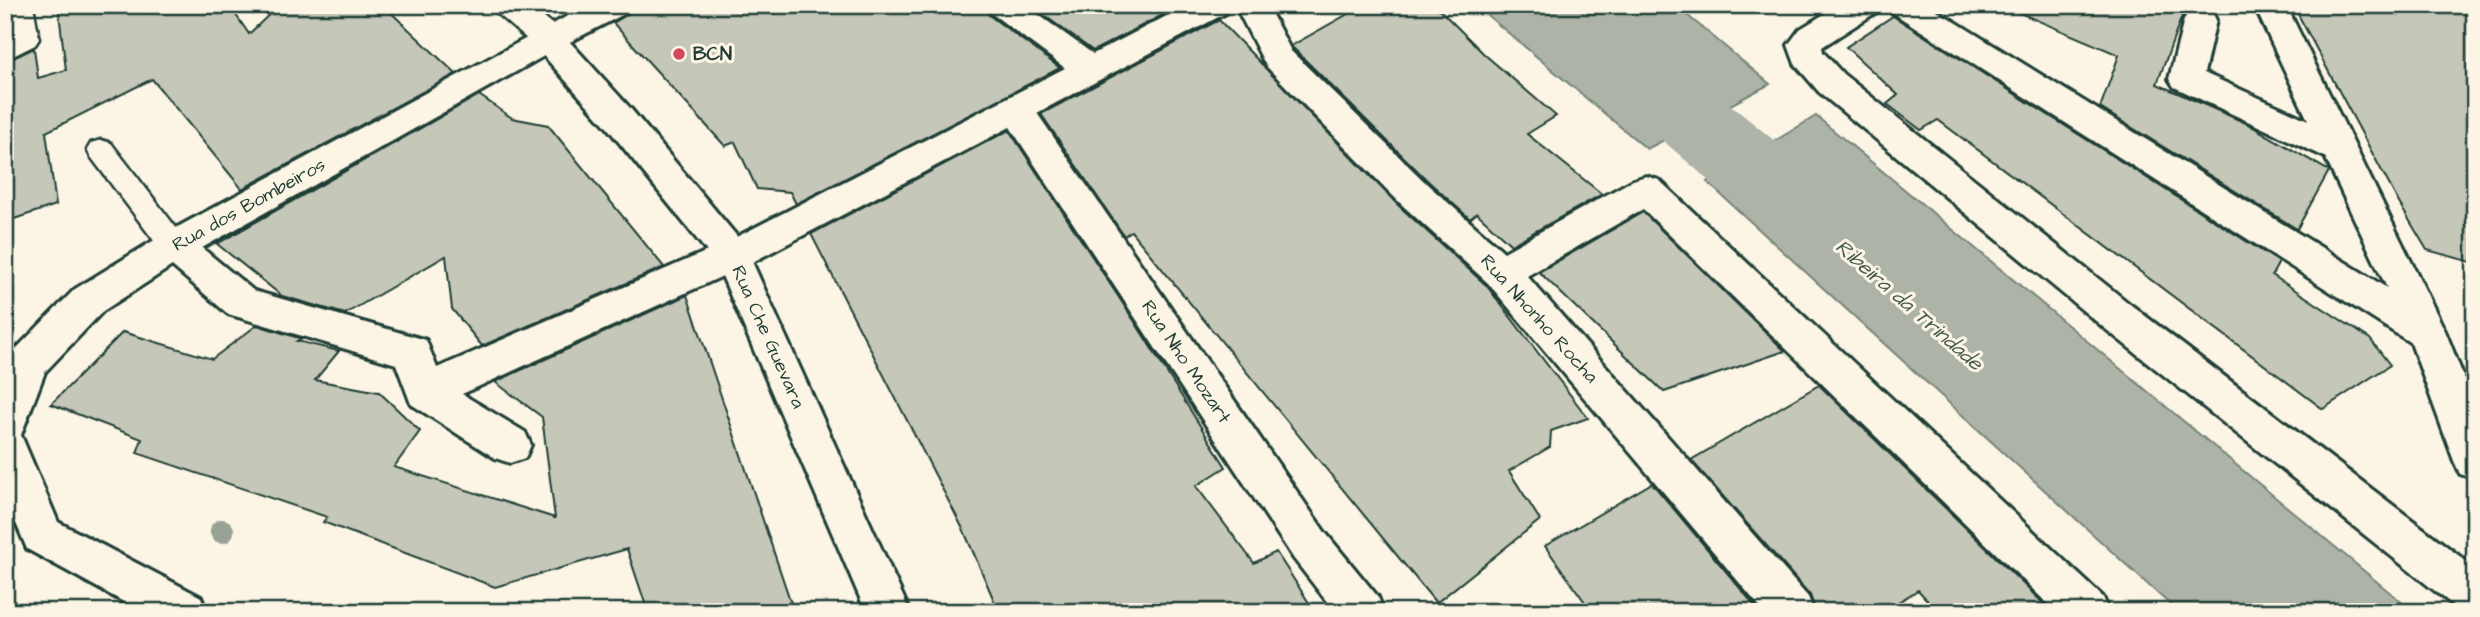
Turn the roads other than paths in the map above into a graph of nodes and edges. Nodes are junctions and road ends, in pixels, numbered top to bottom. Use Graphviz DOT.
graph roads {
  1 [pos="20,5"];
  2 [pos="508,5"];
  3 [pos="615,5"];
  4 [pos="1002,5"];
  5 [pos="1215,5"];
  6 [pos="1251,5"];
  7 [pos="1864,5"];
  8 [pos="1904,5"];
  9 [pos="2270,5"];
  10 [pos="2200,20"];
  11 [pos="548,39"];
  12 [pos="5,51"];
  13 [pos="1090,69"];
  14 [pos="1015,108"];
  15 [pos="2337,148"];
  16 [pos="101,150"];
  17 [pos="174,246"];
  18 [pos="732,256"];
  19 [pos="1501,272"];
  20 [pos="2427,333"];
  21 [pos="425,392"];
  22 [pos="5,427"];
  23 [pos="5,444"];
  24 [pos="510,445"];
  25 [pos="2475,461"];
  26 [pos="2475,595"];
  27 [pos="185,612"];
  28 [pos="888,612"];
  29 [pos="1362,612"];
  30 [pos="1792,612"];
  31 [pos="2087,612"];
  1 -- 12 [label="lane"];
  2 -- 11 [label="street, Rua Che Guevara"];
  3 -- 11 [label="street, Rua dos Bombeiros"];
  4 -- 13 [label="street"];
  5 -- 13 [label="street"];
  6 -- 19 [label="street, Rua Nhonho Rocha"];
  7 -- 26 [label="street"];
  8 -- 20 [label="street"];
  9 -- 15 [label="street"];
  10 -- 15 [label="street"];
  11 -- 17 [label="street, Rua dos Bombeiros"];
  11 -- 18 [label="street, Rua Che Guevara"];
  13 -- 14 [label="street"];
  14 -- 18 [label="street"];
  14 -- 29 [label="street, Rua Nho Mozart"];
  15 -- 20 [label="street"];
  16 -- 17 [label="lane"];
  17 -- 21 [label="street"];
  17 -- 22 [label="street, Rua dos Bombeiros"];
  18 -- 21 [label="street"];
  18 -- 28 [label="street, Rua Che Guevara"];
  19 -- 30 [label="street, Rua Nhonho Rocha"];
  19 -- 31 [label="street"];
  20 -- 25 [label="street"];
  21 -- 24 [label="street"];
  23 -- 27 [label="street"];
}
